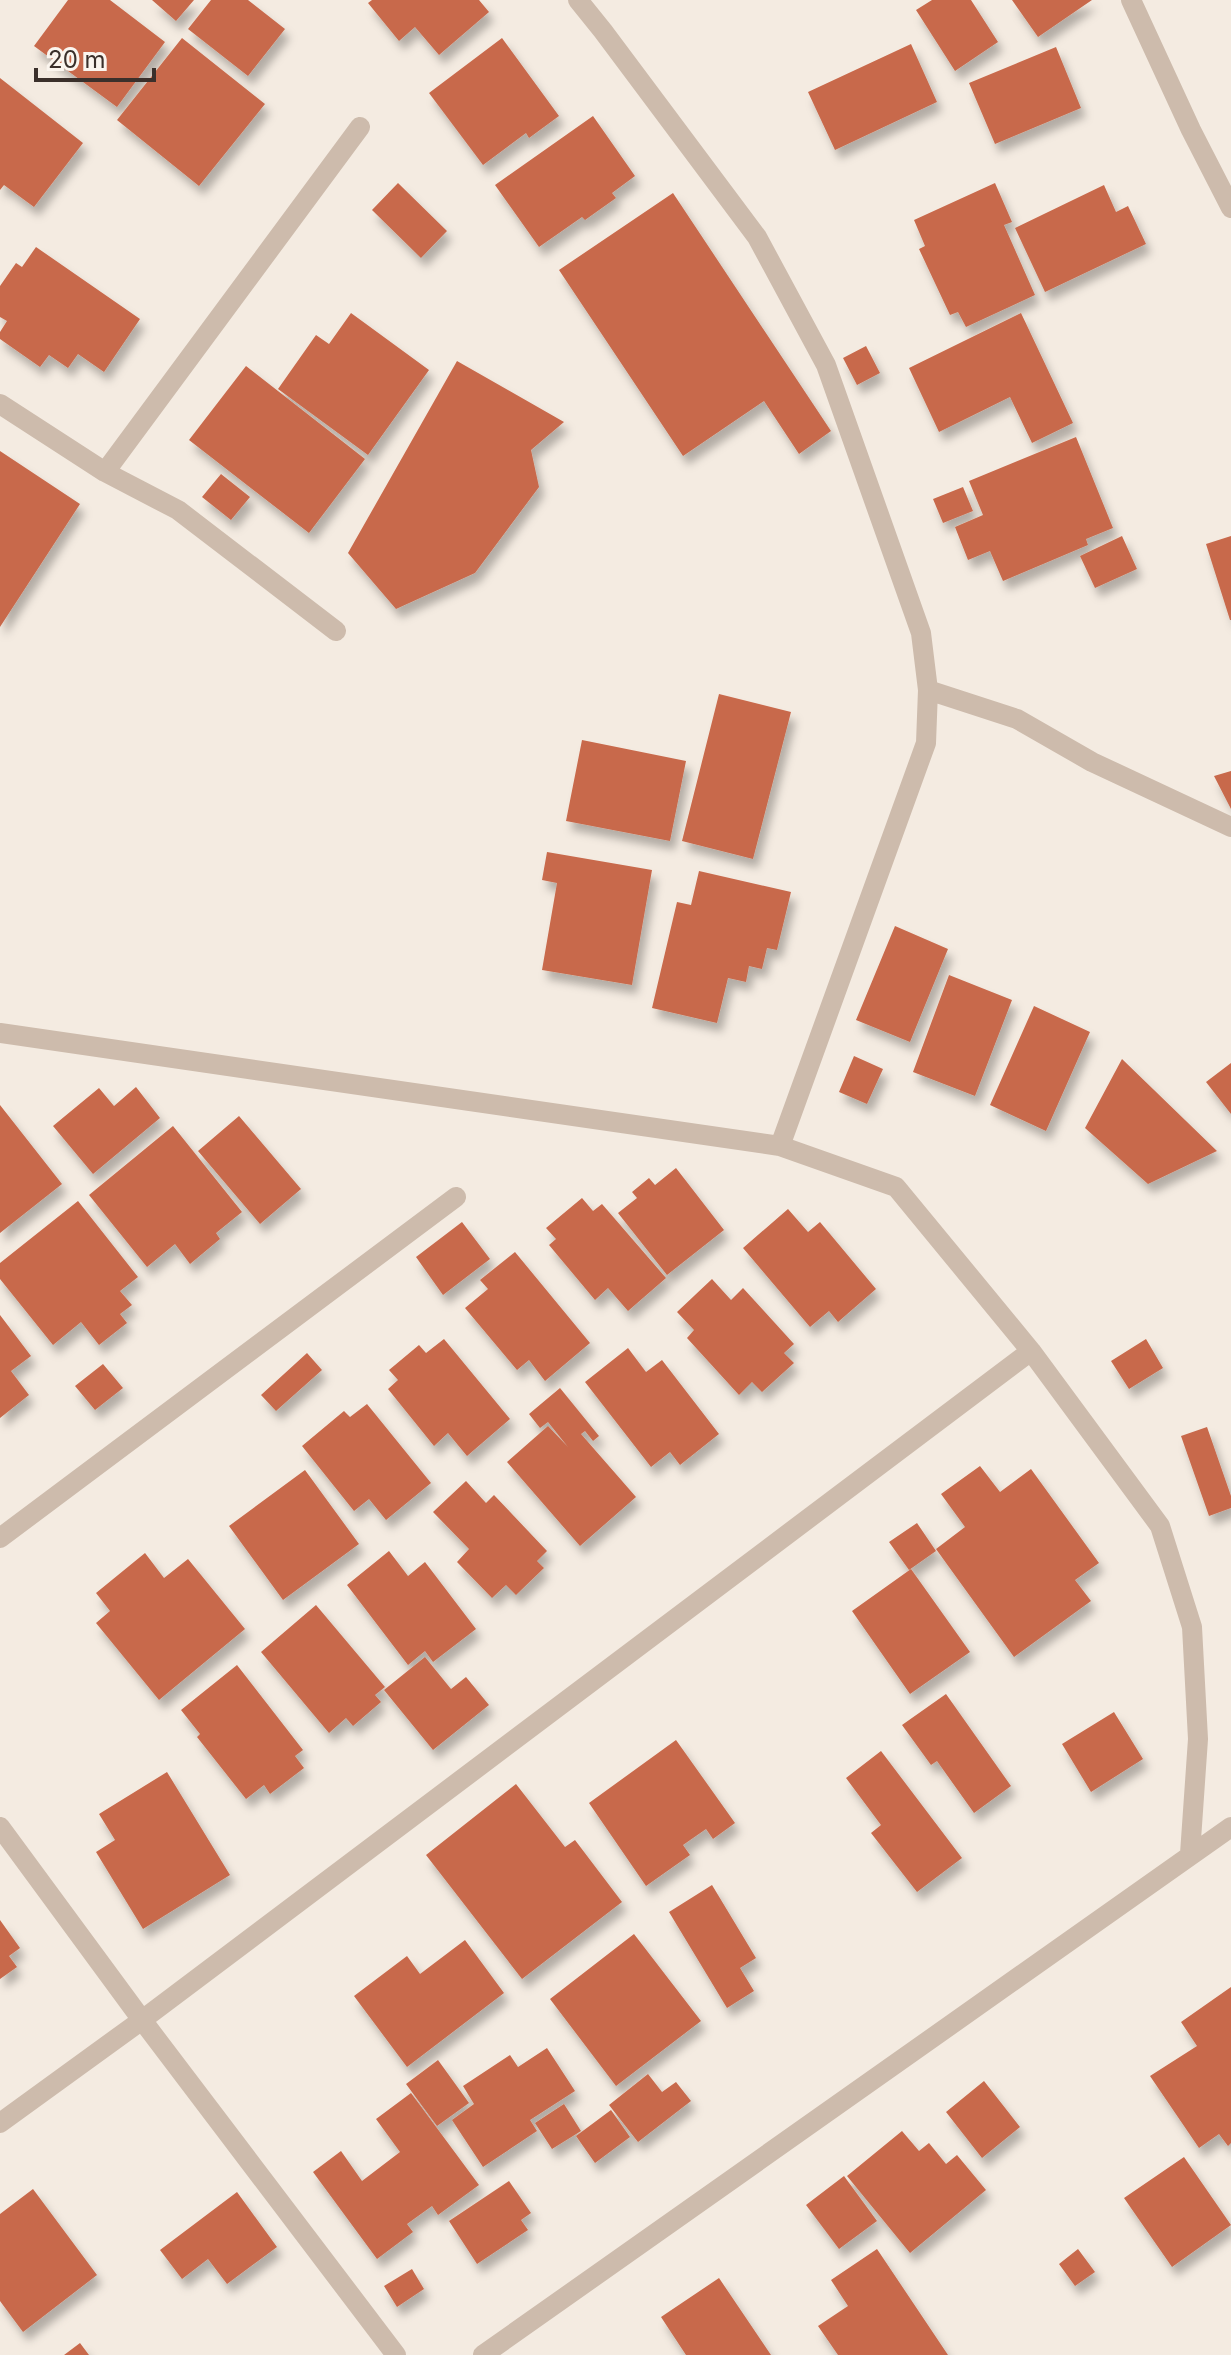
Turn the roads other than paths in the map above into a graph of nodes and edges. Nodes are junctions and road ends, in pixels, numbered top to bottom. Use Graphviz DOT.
graph roads {
  1 [pos="578,0"];
  2 [pos="1131,0"];
  3 [pos="360,127"];
  4 [pos="1231,208"];
  5 [pos="0,404"];
  6 [pos="105,472"];
  7 [pos="336,631"];
  8 [pos="928,690"];
  9 [pos="1231,827"];
  10 [pos="0,1033"];
  11 [pos="780,1146"];
  12 [pos="456,1197"];
  13 [pos="1031,1351"];
  14 [pos="0,1538"];
  15 [pos="0,1827"];
  16 [pos="1231,1827"];
  17 [pos="1190,1854"];
  18 [pos="142,2020"];
  19 [pos="0,2123"];
  20 [pos="396,2355"];
  21 [pos="483,2355"];
  1 -- 8 [label="street"];
  2 -- 4 [label="street"];
  3 -- 6 [label="street"];
  5 -- 6 [label="street"];
  6 -- 7 [label="street"];
  8 -- 9 [label="street"];
  8 -- 11 [label="street"];
  10 -- 11 [label="street"];
  11 -- 13 [label="street"];
  12 -- 14 [label="street"];
  13 -- 17 [label="street"];
  13 -- 18 [label="street"];
  15 -- 18 [label="street"];
  16 -- 17 [label="street"];
  17 -- 21 [label="street"];
  18 -- 19 [label="street"];
  18 -- 20 [label="street"];
}
